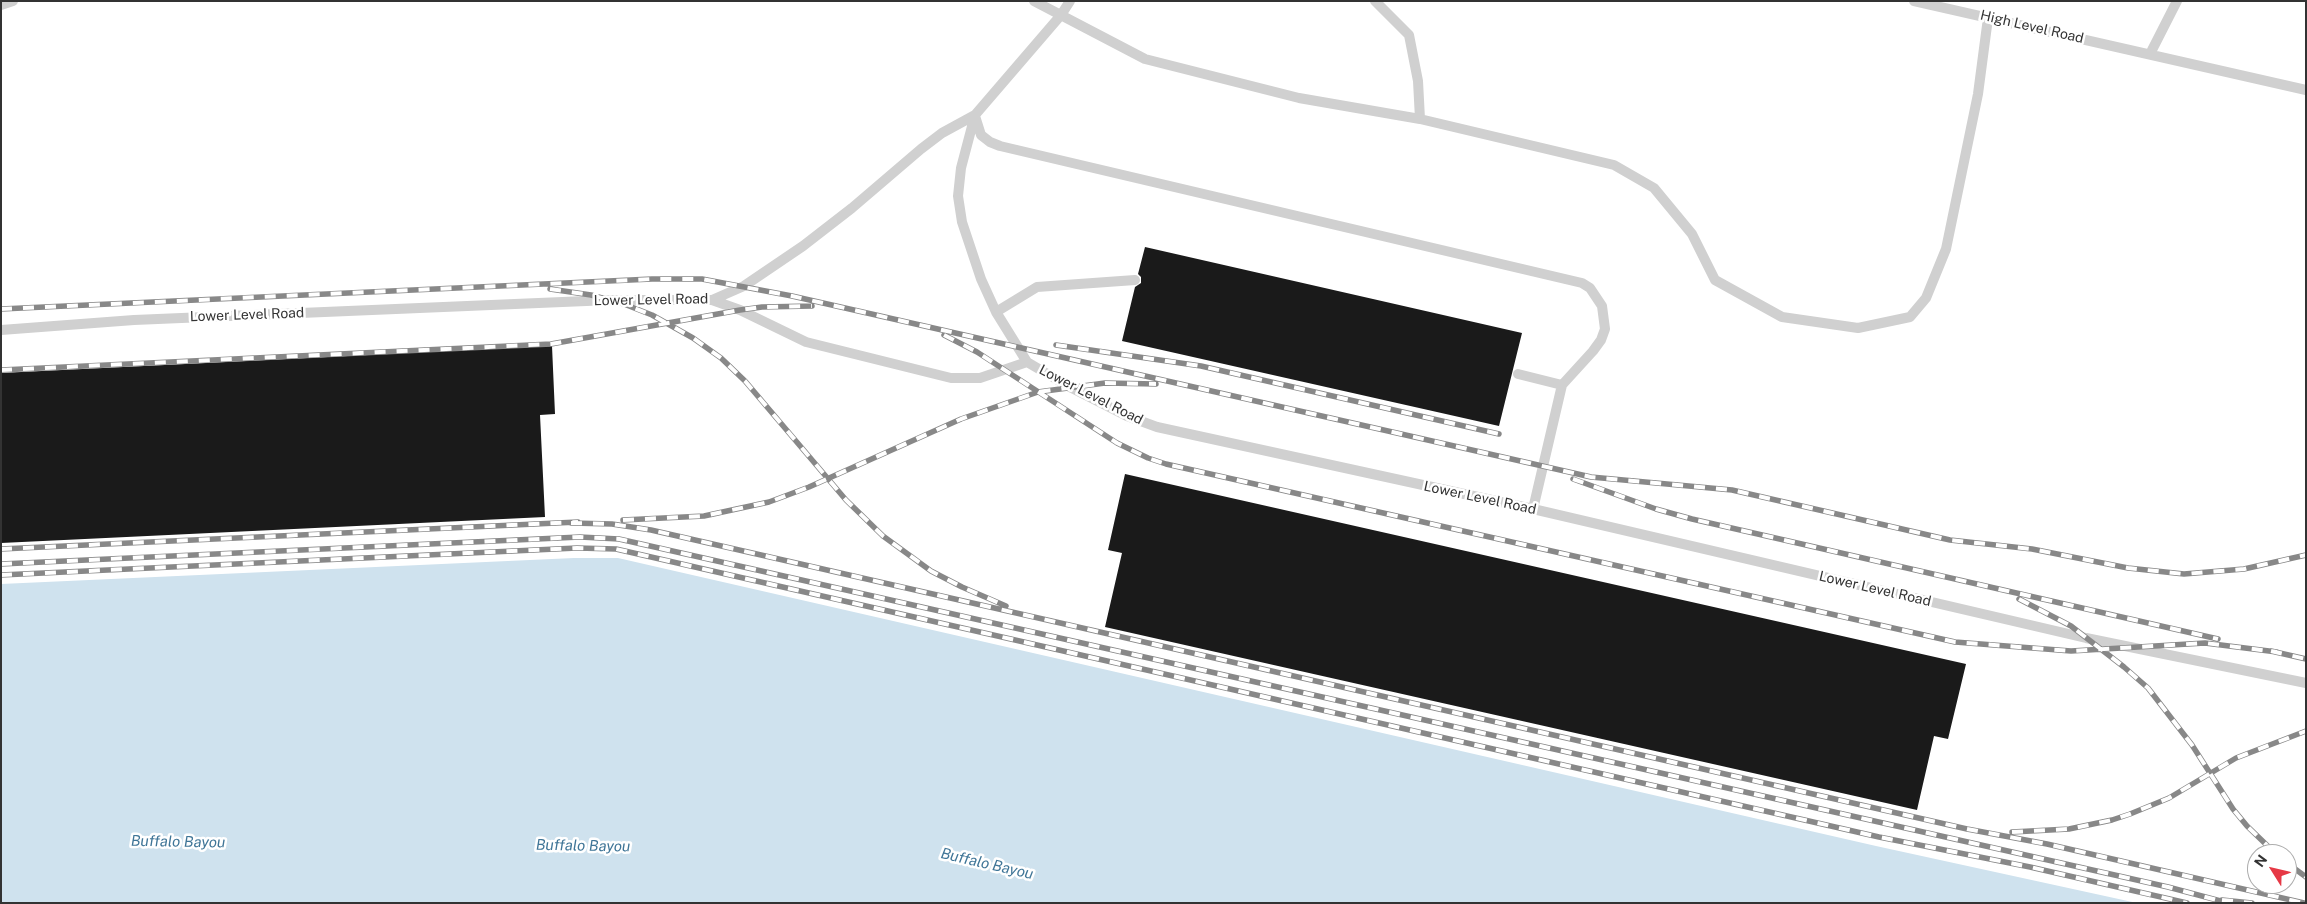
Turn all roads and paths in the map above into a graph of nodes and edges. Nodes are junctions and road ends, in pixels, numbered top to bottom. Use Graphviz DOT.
graph roads {
  1 [pos="13,1"];
  2 [pos="1034,1"];
  3 [pos="1070,1"];
  4 [pos="1375,1"];
  5 [pos="1914,1"];
  6 [pos="2177,1"];
  7 [pos="1,5"];
  8 [pos="1061,15"];
  9 [pos="1988,18"];
  10 [pos="2150,54"];
  11 [pos="2306,90"];
  12 [pos="975,115"];
  13 [pos="1420,119"];
  14 [pos="1135,280"];
  15 [pos="712,300"];
  16 [pos="996,312"];
  17 [pos="1,330"];
  18 [pos="1027,362"];
  19 [pos="1518,374"];
  20 [pos="1562,385"];
  21 [pos="1533,510"];
  22 [pos="2306,683"];
  1 -- 7 [label="lane"];
  2 -- 8 [label="lane"];
  3 -- 8 [label="lane"];
  4 -- 13 [label="lane"];
  5 -- 9 [label="lane, High Level Road"];
  6 -- 10 [label="lane"];
  8 -- 12 [label="lane"];
  8 -- 13 [label="lane"];
  9 -- 10 [label="lane, High Level Road"];
  9 -- 13 [label="lane"];
  10 -- 11 [label="lane, High Level Road"];
  12 -- 15 [label="lane, Lower Level Road"];
  12 -- 16 [label="lane, Lower Level Road"];
  12 -- 20 [label="lane"];
  14 -- 16 [label="lane"];
  15 -- 17 [label="lane, Lower Level Road"];
  15 -- 18 [label="lane"];
  16 -- 18 [label="lane, Lower Level Road"];
  18 -- 21 [label="lane, Lower Level Road"];
  19 -- 20 [label="lane"];
  20 -- 21 [label="lane"];
  21 -- 22 [label="lane, Lower Level Road"];
}
